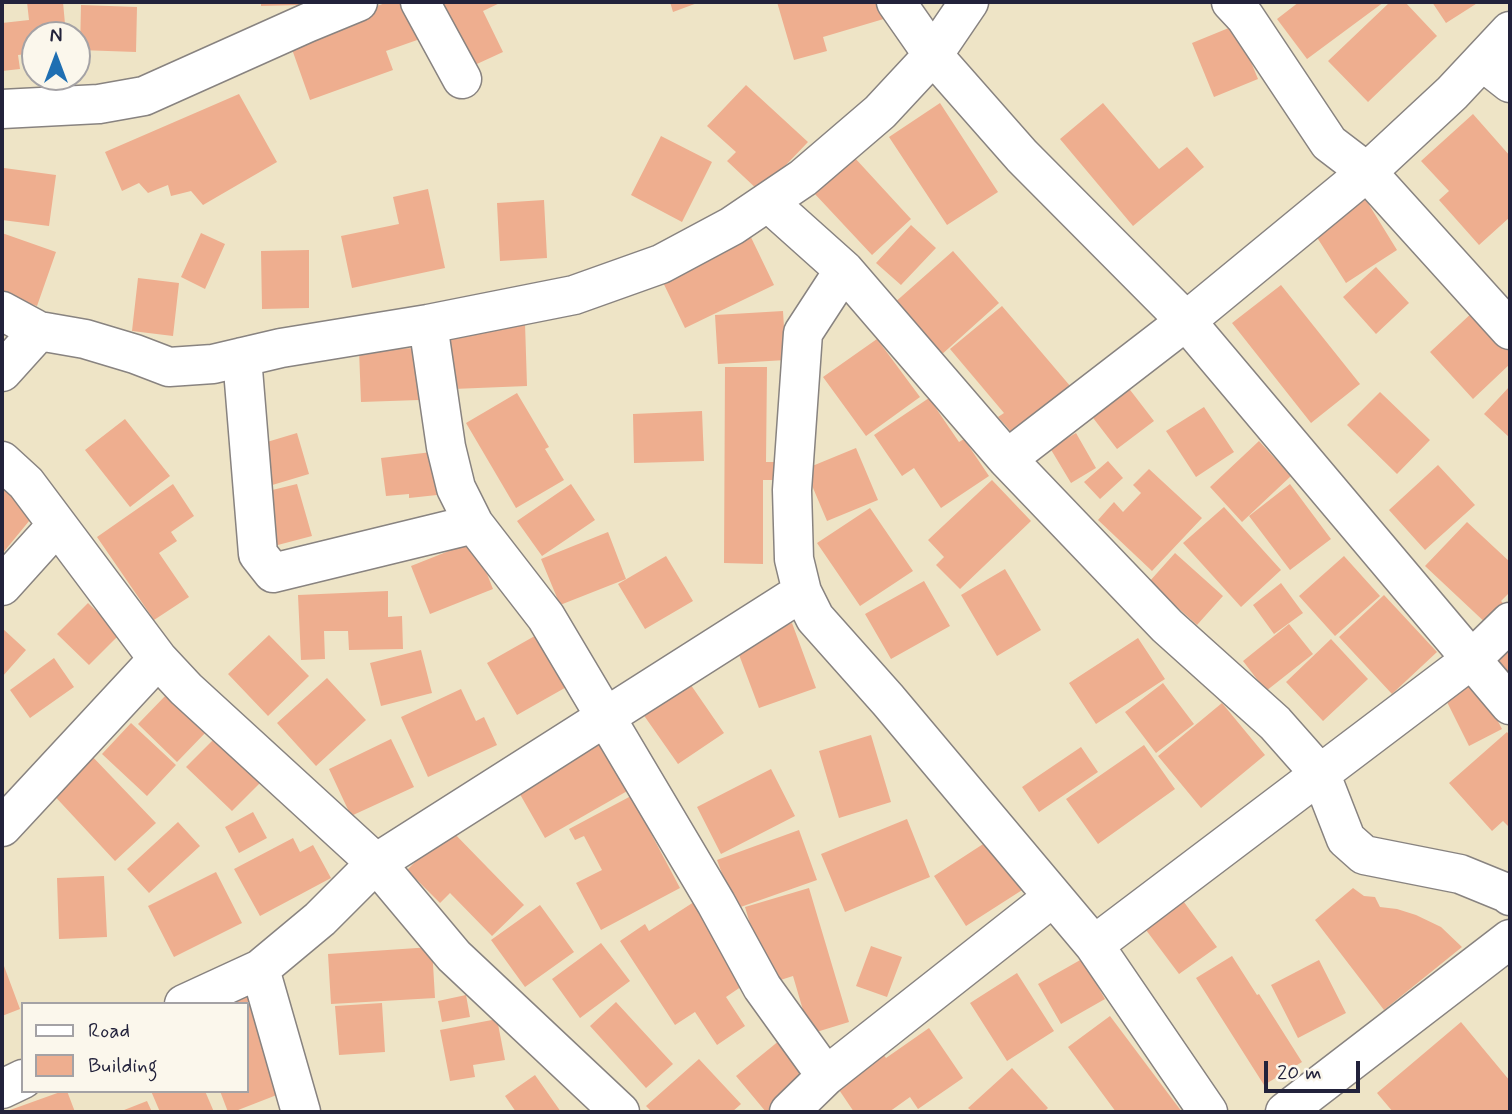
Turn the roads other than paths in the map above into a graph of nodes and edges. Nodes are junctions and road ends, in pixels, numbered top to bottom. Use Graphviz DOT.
graph roads {
  1 [pos="358,2"];
  2 [pos="420,2"];
  3 [pos="896,2"];
  4 [pos="969,2"];
  5 [pos="1231,2"];
  6 [pos="1510,31"];
  7 [pos="933,55"];
  8 [pos="1496,72"];
  9 [pos="462,79"];
  10 [pos="2,109"];
  11 [pos="1367,172"];
  12 [pos="768,202"];
  13 [pos="844,270"];
  14 [pos="2,311"];
  15 [pos="1186,320"];
  16 [pos="428,324"];
  17 [pos="1510,330"];
  18 [pos="39,331"];
  19 [pos="242,357"];
  20 [pos="2,372"];
  21 [pos="1007,459"];
  22 [pos="2,461"];
  23 [pos="474,524"];
  24 [pos="57,525"];
  25 [pos="2,586"];
  26 [pos="802,592"];
  27 [pos="1510,622"];
  28 [pos="158,659"];
  29 [pos="1472,659"];
  30 [pos="1510,705"];
  31 [pos="606,719"];
  32 [pos="1321,775"];
  33 [pos="2,827"];
  34 [pos="376,863"];
  35 [pos="1510,896"];
  36 [pos="1053,897"];
  37 [pos="1510,939"];
  38 [pos="1094,945"];
  39 [pos="260,969"];
  40 [pos="188,1002"];
  41 [pos="826,1076"];
  42 [pos="21,1080"];
  43 [pos="2,1089"];
  44 [pos="1304,1107"];
  45 [pos="301,1112"];
  46 [pos="620,1112"];
  47 [pos="789,1112"];
  48 [pos="1208,1112"];
  1 -- 10 [label="street"];
  2 -- 9 [label="street"];
  3 -- 7 [label="street"];
  4 -- 7 [label="street"];
  5 -- 11 [label="street"];
  6 -- 8 [label="street"];
  7 -- 12 [label="street"];
  7 -- 15 [label="street"];
  8 -- 11 [label="street"];
  11 -- 15 [label="street"];
  11 -- 17 [label="street"];
  12 -- 13 [label="street"];
  12 -- 16 [label="street"];
  13 -- 21 [label="street"];
  13 -- 26 [label="street"];
  14 -- 18 [label="street"];
  15 -- 21 [label="street"];
  15 -- 29 [label="street"];
  16 -- 19 [label="street"];
  16 -- 23 [label="street"];
  18 -- 19 [label="street"];
  18 -- 20 [label="street"];
  19 -- 23 [label="street"];
  21 -- 32 [label="street"];
  22 -- 24 [label="street"];
  23 -- 31 [label="street"];
  24 -- 25 [label="street"];
  24 -- 28 [label="street"];
  26 -- 31 [label="street"];
  26 -- 36 [label="street"];
  27 -- 29 [label="street"];
  28 -- 33 [label="street"];
  28 -- 34 [label="street"];
  29 -- 30 [label="street"];
  29 -- 32 [label="street"];
  31 -- 34 [label="street"];
  31 -- 41 [label="street"];
  32 -- 35 [label="street"];
  32 -- 38 [label="street"];
  34 -- 39 [label="street"];
  34 -- 46 [label="street"];
  36 -- 38 [label="street"];
  36 -- 41 [label="street"];
  37 -- 44 [label="street"];
  38 -- 48 [label="street"];
  39 -- 40 [label="street"];
  39 -- 45 [label="street"];
  41 -- 47 [label="street"];
  42 -- 43 [label="street"];
}
